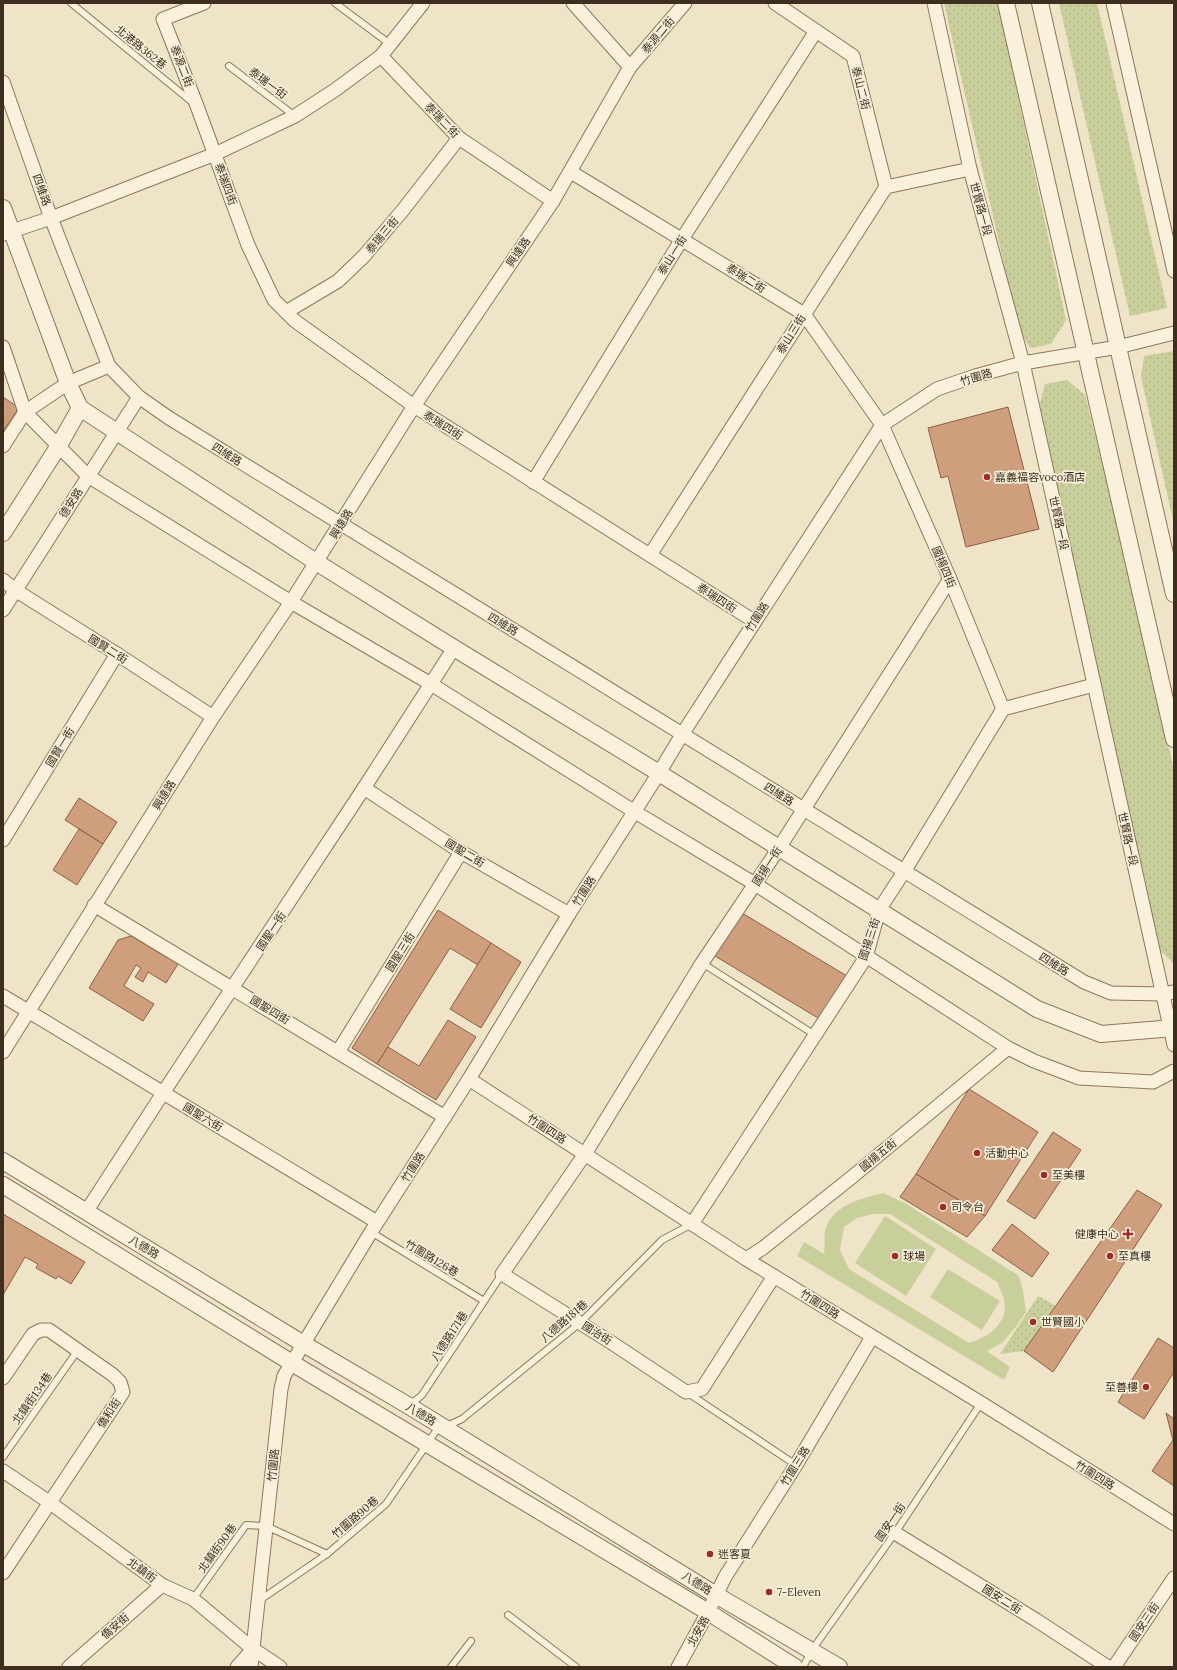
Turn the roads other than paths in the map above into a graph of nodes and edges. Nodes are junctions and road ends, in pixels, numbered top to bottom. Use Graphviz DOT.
graph roads {
  1 [pos="72,3"];
  2 [pos="204,3"];
  3 [pos="335,3"];
  4 [pos="423,3"];
  5 [pos="573,3"];
  6 [pos="685,3"];
  7 [pos="775,3"];
  8 [pos="934,3"];
  9 [pos="1006,3"];
  10 [pos="1040,3"];
  11 [pos="1114,3"];
  12 [pos="816,31"];
  13 [pos="390,44"];
  14 [pos="381,56"];
  15 [pos="229,66"];
  16 [pos="630,67"];
  17 [pos="3,82"];
  18 [pos="198,106"];
  19 [pos="295,116"];
  20 [pos="458,138"];
  21 [pos="215,154"];
  22 [pos="970,169"];
  23 [pos="571,172"];
  24 [pos="886,187"];
  25 [pos="553,201"];
  26 [pos="3,208"];
  27 [pos="51,218"];
  28 [pos="7,233"];
  29 [pos="682,239"];
  30 [pos="1174,270"];
  31 [pos="286,312"];
  32 [pos="804,314"];
  33 [pos="1174,333"];
  34 [pos="3,347"];
  35 [pos="1118,347"];
  36 [pos="1086,353"];
  37 [pos="1024,363"];
  38 [pos="109,366"];
  39 [pos="68,383"];
  40 [pos="139,397"];
  41 [pos="414,406"];
  42 [pos="80,408"];
  43 [pos="24,412"];
  44 [pos="882,426"];
  45 [pos="116,432"];
  46 [pos="3,446"];
  47 [pos="58,447"];
  48 [pos="88,476"];
  49 [pos="533,482"];
  50 [pos="341,525"];
  51 [pos="3,533"];
  52 [pos="650,555"];
  53 [pos="316,562"];
  54 [pos="950,579"];
  55 [pos="3,580"];
  56 [pos="15,590"];
  57 [pos="1174,594"];
  58 [pos="292,602"];
  59 [pos="3,610"];
  60 [pos="754,621"];
  61 [pos="454,648"];
  62 [pos="116,654"];
  63 [pos="431,684"];
  64 [pos="1094,685"];
  65 [pos="1003,709"];
  66 [pos="213,717"];
  67 [pos="683,733"];
  68 [pos="1174,739"];
  69 [pos="659,773"];
  70 [pos="364,788"];
  71 [pos="803,809"];
  72 [pos="635,812"];
  73 [pos="3,840"];
  74 [pos="779,848"];
  75 [pos="461,852"];
  76 [pos="905,870"];
  77 [pos="754,884"];
  78 [pos="94,905"];
  79 [pos="878,910"];
  80 [pos="569,914"];
  81 [pos="866,957"];
  82 [pos="702,963"];
  83 [pos="233,988"];
  84 [pos="1168,993"];
  85 [pos="3,996"];
  86 [pos="29,1012"];
  87 [pos="1172,1028"];
  88 [pos="815,1035"];
  89 [pos="1174,1045"];
  90 [pos="1008,1048"];
  91 [pos="3,1052"];
  92 [pos="338,1052"];
  93 [pos="1174,1071"];
  94 [pos="469,1079"];
  95 [pos="163,1093"];
  96 [pos="445,1117"];
  97 [pos="585,1154"];
  98 [pos="3,1161"];
  99 [pos="3,1185"];
  100 [pos="86,1212"];
  101 [pos="692,1224"];
  102 [pos="374,1227"];
  103 [pos="746,1259"];
  104 [pos="502,1274"];
  105 [pos="774,1276"];
  106 [pos="484,1301"];
  107 [pos="580,1323"];
  108 [pos="872,1337"];
  109 [pos="302,1344"];
  110 [pos="78,1350"];
  111 [pos="292,1363"];
  112 [pos="3,1378"];
  113 [pos="686,1392"];
  114 [pos="981,1403"];
  115 [pos="409,1406"];
  116 [pos="445,1428"];
  117 [pos="427,1444"];
  118 [pos="3,1457"];
  119 [pos="796,1465"];
  120 [pos="3,1471"];
  121 [pos="50,1502"];
  122 [pos="1174,1524"];
  123 [pos="266,1526"];
  124 [pos="894,1533"];
  125 [pos="327,1554"];
  126 [pos="3,1573"];
  127 [pos="1174,1578"];
  128 [pos="162,1585"];
  129 [pos="716,1595"];
  130 [pos="193,1599"];
  131 [pos="258,1601"];
  132 [pos="708,1612"];
  133 [pos="508,1615"];
  134 [pos="471,1641"];
  135 [pos="253,1649"];
  136 [pos="812,1650"];
  137 [pos="69,1667"];
  138 [pos="237,1667"];
  139 [pos="251,1667"];
  140 [pos="280,1667"];
  141 [pos="451,1667"];
  142 [pos="576,1667"];
  143 [pos="678,1667"];
  144 [pos="795,1667"];
  145 [pos="803,1667"];
  146 [pos="839,1667"];
  147 [pos="1108,1667"];
  148 [pos="1114,1667"];
  1 -- 18 [label="lane, 北港路362巷"];
  2 -- 18 [label="street, 泰源二街"];
  3 -- 13 [label="lane"];
  4 -- 13 [label="street"];
  5 -- 16 [label="street"];
  6 -- 16 [label="street, 泰源二街"];
  7 -- 12 [label="street, 泰山二街"];
  8 -- 22 [label="street, 世賢路一段"];
  9 -- 36 [label="street"];
  10 -- 35 [label="street"];
  11 -- 30 [label="street"];
  12 -- 24 [label="street, 泰山二街"];
  12 -- 29 [label="street, 泰山一街"];
  13 -- 14 [label="street"];
  14 -- 19 [label="street"];
  14 -- 20 [label="street, 泰瑞二街"];
  15 -- 19 [label="lane, 泰瑞一街"];
  16 -- 23 [label="street, 興達路"];
  17 -- 27 [label="street, 四維路"];
  18 -- 21 [label="street, 泰源二街"];
  19 -- 21 [label="street"];
  20 -- 25 [label="street, 泰瑞二街"];
  20 -- 31 [label="street, 泰瑞三街"];
  21 -- 27 [label="street"];
  21 -- 31 [label="street, 泰瑞四街"];
  22 -- 24 [label="street"];
  22 -- 37 [label="street, 世賢路一段"];
  23 -- 25 [label="street, 興達路"];
  23 -- 29 [label="street, 泰瑞二街"];
  24 -- 32 [label="street, 泰山三街"];
  25 -- 41 [label="street, 興達路"];
  26 -- 28 [label="street"];
  27 -- 28 [label="street"];
  27 -- 38 [label="street, 四維路"];
  28 -- 39 [label="street"];
  29 -- 32 [label="street, 泰瑞二街"];
  29 -- 49 [label="street, 泰山一街"];
  31 -- 41 [label="street, 泰瑞四街"];
  32 -- 44 [label="street, 泰瑞二街"];
  32 -- 52 [label="street, 泰山三街"];
  33 -- 35 [label="street, 竹圍路"];
  34 -- 43 [label="street"];
  35 -- 36 [label="street, 竹圍路"];
  35 -- 57 [label="street"];
  36 -- 37 [label="street, 竹圍路"];
  36 -- 68 [label="street"];
  37 -- 44 [label="street, 竹圍路"];
  37 -- 64 [label="street, 世賢路一段"];
  38 -- 39 [label="street"];
  38 -- 40 [label="street, 四維路"];
  39 -- 42 [label="street"];
  39 -- 43 [label="street"];
  40 -- 45 [label="street, 德安路"];
  40 -- 50 [label="street, 四維路"];
  41 -- 49 [label="street, 泰瑞四街"];
  41 -- 50 [label="street, 興達路"];
  42 -- 45 [label="street"];
  42 -- 47 [label="street"];
  43 -- 46 [label="street"];
  43 -- 47 [label="street"];
  44 -- 54 [label="street, 國揚四街"];
  44 -- 60 [label="street, 竹圍路"];
  45 -- 48 [label="street, 德安路"];
  45 -- 53 [label="street"];
  47 -- 48 [label="street"];
  47 -- 51 [label="street"];
  48 -- 56 [label="street, 德安路"];
  48 -- 58 [label="street"];
  49 -- 52 [label="street, 泰瑞四街"];
  50 -- 53 [label="street, 興達路"];
  50 -- 67 [label="street, 四維路"];
  52 -- 60 [label="street, 泰瑞四街"];
  53 -- 58 [label="street, 興達路"];
  53 -- 61 [label="street"];
  54 -- 65 [label="street, 國揚四街"];
  54 -- 71 [label="street, 國揚一街"];
  55 -- 56 [label="street, 國賢二街"];
  56 -- 59 [label="street, 德安路"];
  56 -- 62 [label="street, 國賢二街"];
  58 -- 63 [label="street"];
  58 -- 66 [label="street, 興達路"];
  60 -- 67 [label="street, 竹圍路"];
  61 -- 63 [label="street, 國聖一街"];
  61 -- 69 [label="street"];
  62 -- 66 [label="street, 國賢二街"];
  62 -- 73 [label="street, 國賢一街"];
  63 -- 70 [label="street, 國聖一街"];
  63 -- 72 [label="street"];
  64 -- 65 [label="street"];
  64 -- 84 [label="street, 世賢路一段"];
  65 -- 76 [label="street, 國揚三街"];
  66 -- 78 [label="street, 興達路"];
  67 -- 69 [label="street, 竹圍路"];
  67 -- 71 [label="street, 四維路"];
  69 -- 72 [label="street, 竹圍路"];
  69 -- 74 [label="street"];
  70 -- 75 [label="street, 國聖二街"];
  70 -- 83 [label="street, 國聖一街"];
  71 -- 74 [label="street, 國揚一街"];
  71 -- 76 [label="street, 四維路"];
  72 -- 77 [label="street"];
  72 -- 80 [label="street, 竹圍路"];
  74 -- 77 [label="street, 國揚一街"];
  74 -- 79 [label="street"];
  75 -- 80 [label="street, 國聖二街"];
  75 -- 92 [label="street, 國聖三街"];
  76 -- 79 [label="street, 國揚三街"];
  76 -- 84 [label="street, 四維路"];
  77 -- 81 [label="street"];
  77 -- 82 [label="street, 國揚一街"];
  78 -- 83 [label="street, 國聖四街"];
  78 -- 86 [label="street, 興達路"];
  79 -- 81 [label="street, 國揚三街"];
  79 -- 87 [label="street"];
  80 -- 94 [label="street, 竹圍路"];
  81 -- 88 [label="street, 國揚三街"];
  81 -- 90 [label="street"];
  82 -- 88 [label="lane"];
  82 -- 97 [label="street, 國揚一街"];
  83 -- 92 [label="street, 國聖四街"];
  83 -- 95 [label="street, 國聖一街"];
  84 -- 87 [label="street, 世賢路一段"];
  85 -- 86 [label="street, 國聖六街"];
  86 -- 91 [label="street, 興達路"];
  86 -- 95 [label="street, 國聖六街"];
  87 -- 89 [label="street, 世賢路一段"];
  88 -- 101 [label="street, 國揚三街"];
  90 -- 93 [label="street"];
  90 -- 103 [label="street, 國揚五街"];
  92 -- 96 [label="street, 國聖四街"];
  94 -- 96 [label="street, 竹圍路"];
  94 -- 97 [label="street, 竹圍四路"];
  95 -- 100 [label="street, 國聖一街"];
  95 -- 102 [label="street, 國聖六街"];
  96 -- 102 [label="street, 竹圍路"];
  97 -- 101 [label="street, 竹圍四路"];
  97 -- 104 [label="street"];
  98 -- 100 [label="street, 八德路"];
  99 -- 111 [label="street, 八德路"];
  100 -- 109 [label="street, 八德路"];
  101 -- 103 [label="street, 竹圍四路"];
  101 -- 107 [label="lane, 八德路181巷"];
  102 -- 106 [label="lane, 竹圍路126巷"];
  102 -- 109 [label="street, 竹圍路"];
  103 -- 105 [label="street, 竹圍四路"];
  104 -- 106 [label="lane, 八德路171巷"];
  104 -- 107 [label="street, 國治街"];
  105 -- 108 [label="street, 竹圍四路"];
  105 -- 113 [label="street"];
  106 -- 115 [label="lane, 八德路171巷"];
  107 -- 113 [label="street, 國治街"];
  107 -- 116 [label="lane, 八德路181巷"];
  108 -- 114 [label="street, 竹圍四路"];
  108 -- 119 [label="street, 竹圍三路"];
  109 -- 111 [label="street, 竹圍路"];
  109 -- 115 [label="street, 八德路"];
  110 -- 112 [label="street, 僑和街"];
  110 -- 118 [label="lane, 北鎮街134巷"];
  110 -- 121 [label="street, 僑和街"];
  111 -- 117 [label="street, 八德路"];
  111 -- 123 [label="street, 竹圍路"];
  113 -- 119 [label="lane"];
  114 -- 122 [label="street, 竹圍四路"];
  114 -- 124 [label="lane, 國安一街"];
  115 -- 116 [label="street, 八德路"];
  116 -- 117 [label="lane, 竹圍路90巷"];
  116 -- 129 [label="street, 八德路"];
  117 -- 125 [label="lane, 竹圍路90巷"];
  117 -- 132 [label="street, 八德路"];
  119 -- 129 [label="street, 竹圍三路"];
  120 -- 121 [label="street, 北鎮街"];
  121 -- 126 [label="street, 僑和街"];
  121 -- 128 [label="street, 北鎮街"];
  123 -- 125 [label="lane"];
  123 -- 130 [label="lane, 北鎮街90巷"];
  123 -- 131 [label="street, 竹圍路"];
  124 -- 136 [label="lane, 國安一街"];
  124 -- 147 [label="street, 國安二街"];
  125 -- 131 [label="lane, 竹圍路90巷"];
  127 -- 148 [label="street, 國安三街"];
  128 -- 130 [label="street, 北鎮街"];
  128 -- 137 [label="street, 僑安街"];
  129 -- 132 [label="street, 北安路"];
  129 -- 136 [label="street, 八德路"];
  130 -- 135 [label="street, 北鎮街"];
  131 -- 135 [label="street, 竹圍路"];
  132 -- 143 [label="street, 北安路"];
  132 -- 144 [label="street, 八德路"];
  133 -- 142 [label="lane"];
  134 -- 141 [label="lane"];
  135 -- 138 [label="street"];
  135 -- 139 [label="street, 竹圍路"];
  135 -- 140 [label="street, 北鎮街"];
  136 -- 145 [label="lane, 國安一街"];
  136 -- 146 [label="street, 八德路"];
}
